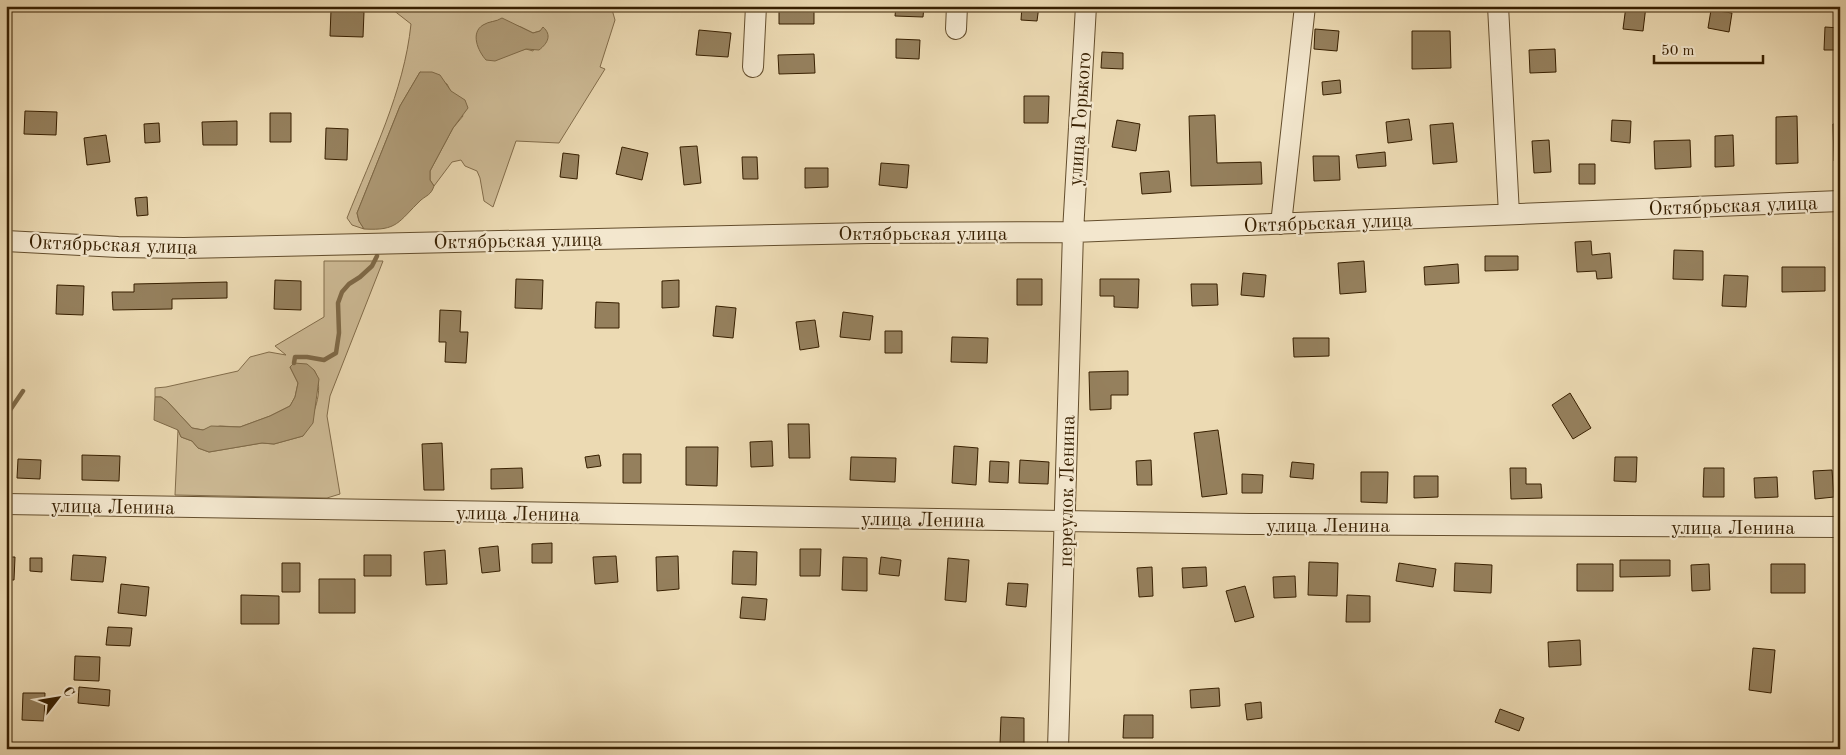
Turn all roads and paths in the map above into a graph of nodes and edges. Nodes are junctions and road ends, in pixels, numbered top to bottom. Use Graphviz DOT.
graph roads {
  1 [pos="756,6"];
  2 [pos="957,6"];
  3 [pos="1086,6"];
  4 [pos="1306,6"];
  5 [pos="1498,6"];
  6 [pos="956,29"];
  7 [pos="753,66"];
  8 [pos="1840,200"];
  9 [pos="1509,214"];
  10 [pos="1281,224"];
  11 [pos="1072,232"];
  12 [pos="6,240"];
  13 [pos="6,504"];
  14 [pos="1065,522"];
  15 [pos="1840,527"];
  16 [pos="1058,749"];
  1 -- 7 [label="street"];
  2 -- 6 [label="street"];
  3 -- 11 [label="street, улица Горького"];
  4 -- 10 [label="street"];
  5 -- 9 [label="street"];
  8 -- 9 [label="street, Октябрьская улица"];
  9 -- 10 [label="street, Октябрьская улица"];
  10 -- 11 [label="street, Октябрьская улица"];
  11 -- 12 [label="street, Октябрьская улица"];
  11 -- 14 [label="street, переулок Ленина"];
  13 -- 14 [label="street, улица Ленина"];
  14 -- 15 [label="street, улица Ленина"];
  14 -- 16 [label="street, переулок Ленина"];
}
